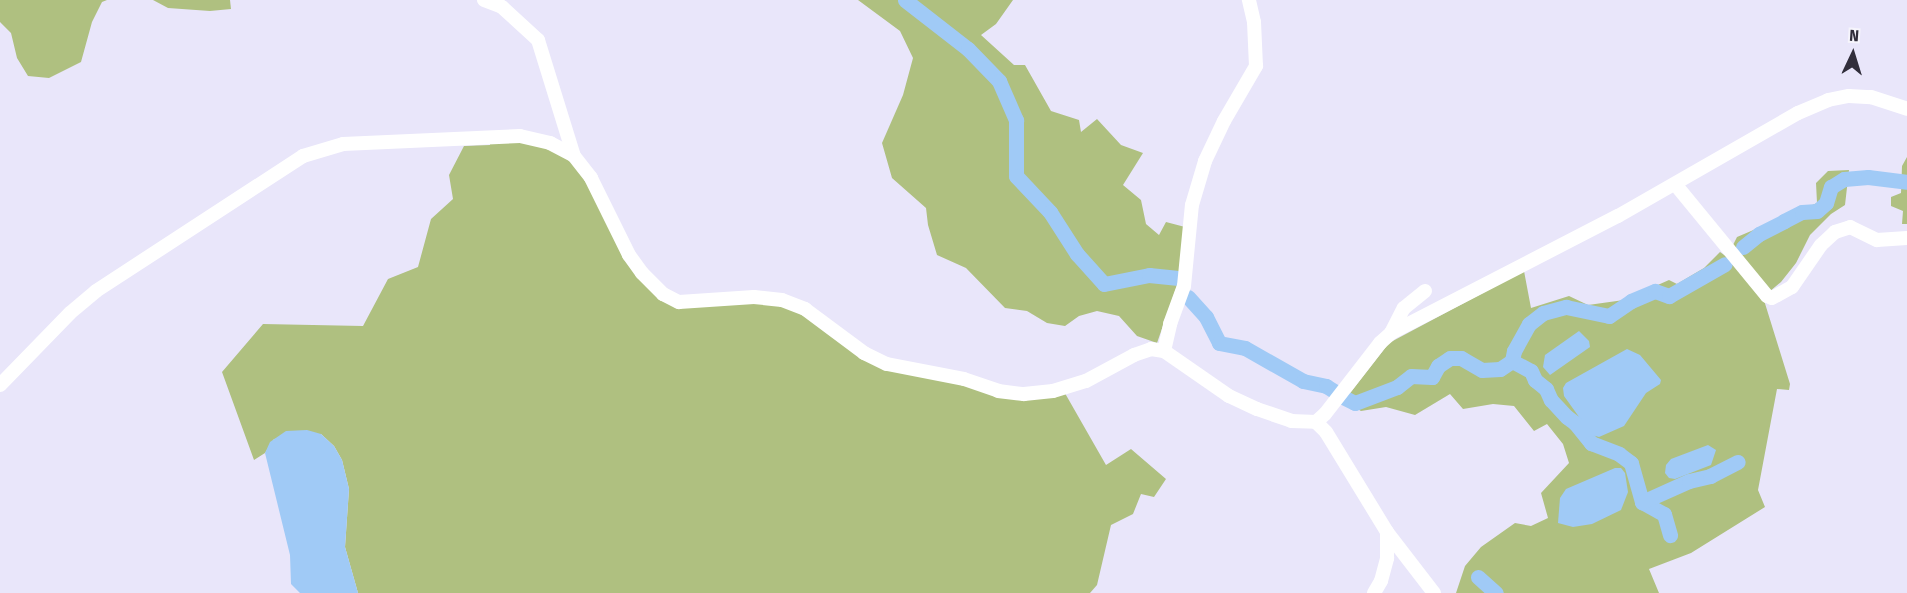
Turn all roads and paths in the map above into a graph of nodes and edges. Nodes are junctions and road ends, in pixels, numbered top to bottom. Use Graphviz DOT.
graph roads {
  1 [pos="484,0"];
  2 [pos="1250,0"];
  3 [pos="1907,109"];
  4 [pos="574,156"];
  5 [pos="1675,184"];
  6 [pos="1907,238"];
  7 [pos="1425,291"];
  8 [pos="1392,333"];
  9 [pos="1164,351"];
  10 [pos="0,385"];
  11 [pos="1316,422"];
  12 [pos="1387,532"];
  13 [pos="1374,593"];
  14 [pos="1434,593"];
  1 -- 4 [label="street"];
  2 -- 9 [label="street"];
  3 -- 5 [label="street"];
  4 -- 9 [label="street"];
  4 -- 10 [label="street"];
  5 -- 6 [label="street"];
  5 -- 8 [label="street"];
  7 -- 8 [label="street"];
  8 -- 11 [label="street"];
  9 -- 11 [label="street"];
  11 -- 12 [label="street"];
  12 -- 13 [label="street"];
  12 -- 14 [label="street"];
}
